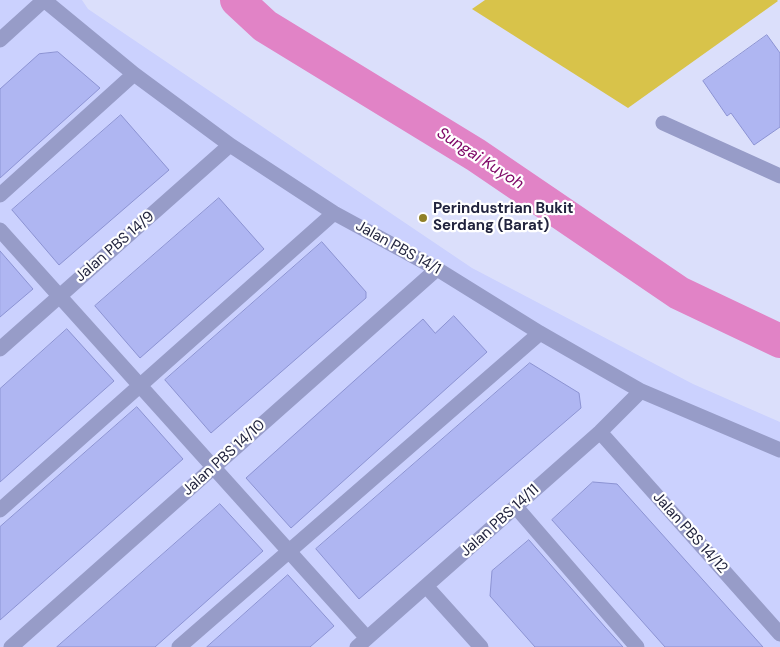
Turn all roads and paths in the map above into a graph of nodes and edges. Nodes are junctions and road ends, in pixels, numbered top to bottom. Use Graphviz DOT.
graph roads {
  1 [pos="44,0"];
  2 [pos="0,40"];
  3 [pos="134,74"];
  4 [pos="663,123"];
  5 [pos="230,145"];
  6 [pos="780,176"];
  7 [pos="0,195"];
  8 [pos="334,213"];
  9 [pos="0,230"];
  10 [pos="437,270"];
  11 [pos="60,296"];
  12 [pos="540,333"];
  13 [pos="0,349"];
  14 [pos="139,384"];
  15 [pos="641,391"];
  16 [pos="600,432"];
  17 [pos="780,450"];
  18 [pos="213,467"];
  19 [pos="516,507"];
  20 [pos="0,510"];
  21 [pos="289,552"];
  22 [pos="426,586"];
  23 [pos="780,634"];
  24 [pos="362,643"];
  25 [pos="11,647"];
  26 [pos="180,647"];
  27 [pos="481,647"];
  28 [pos="637,647"];
  1 -- 2 [label="street"];
  1 -- 3 [label="street, Jalan PBS 14/1"];
  3 -- 5 [label="street, Jalan PBS 14/1"];
  3 -- 7 [label="street"];
  4 -- 6 [label="street"];
  5 -- 8 [label="street, Jalan PBS 14/1"];
  5 -- 11 [label="street, Jalan PBS 14/9"];
  8 -- 10 [label="street, Jalan PBS 14/1"];
  8 -- 14 [label="street"];
  9 -- 11 [label="street"];
  10 -- 12 [label="street, Jalan PBS 14/1"];
  10 -- 18 [label="street, Jalan PBS 14/10"];
  11 -- 13 [label="street, Jalan PBS 14/9"];
  11 -- 14 [label="street"];
  12 -- 15 [label="street, Jalan PBS 14/1"];
  12 -- 21 [label="street"];
  14 -- 18 [label="street"];
  14 -- 20 [label="street"];
  15 -- 16 [label="street, Jalan PBS 14/11"];
  15 -- 17 [label="street, Jalan PBS 14/1"];
  16 -- 19 [label="street, Jalan PBS 14/11"];
  16 -- 23 [label="street, Jalan PBS 14/12"];
  18 -- 21 [label="street"];
  18 -- 25 [label="street, Jalan PBS 14/10"];
  19 -- 22 [label="street, Jalan PBS 14/11"];
  19 -- 28 [label="street"];
  21 -- 24 [label="street"];
  21 -- 26 [label="street"];
  22 -- 24 [label="street, Jalan PBS 14/11"];
  22 -- 27 [label="street"];
}
